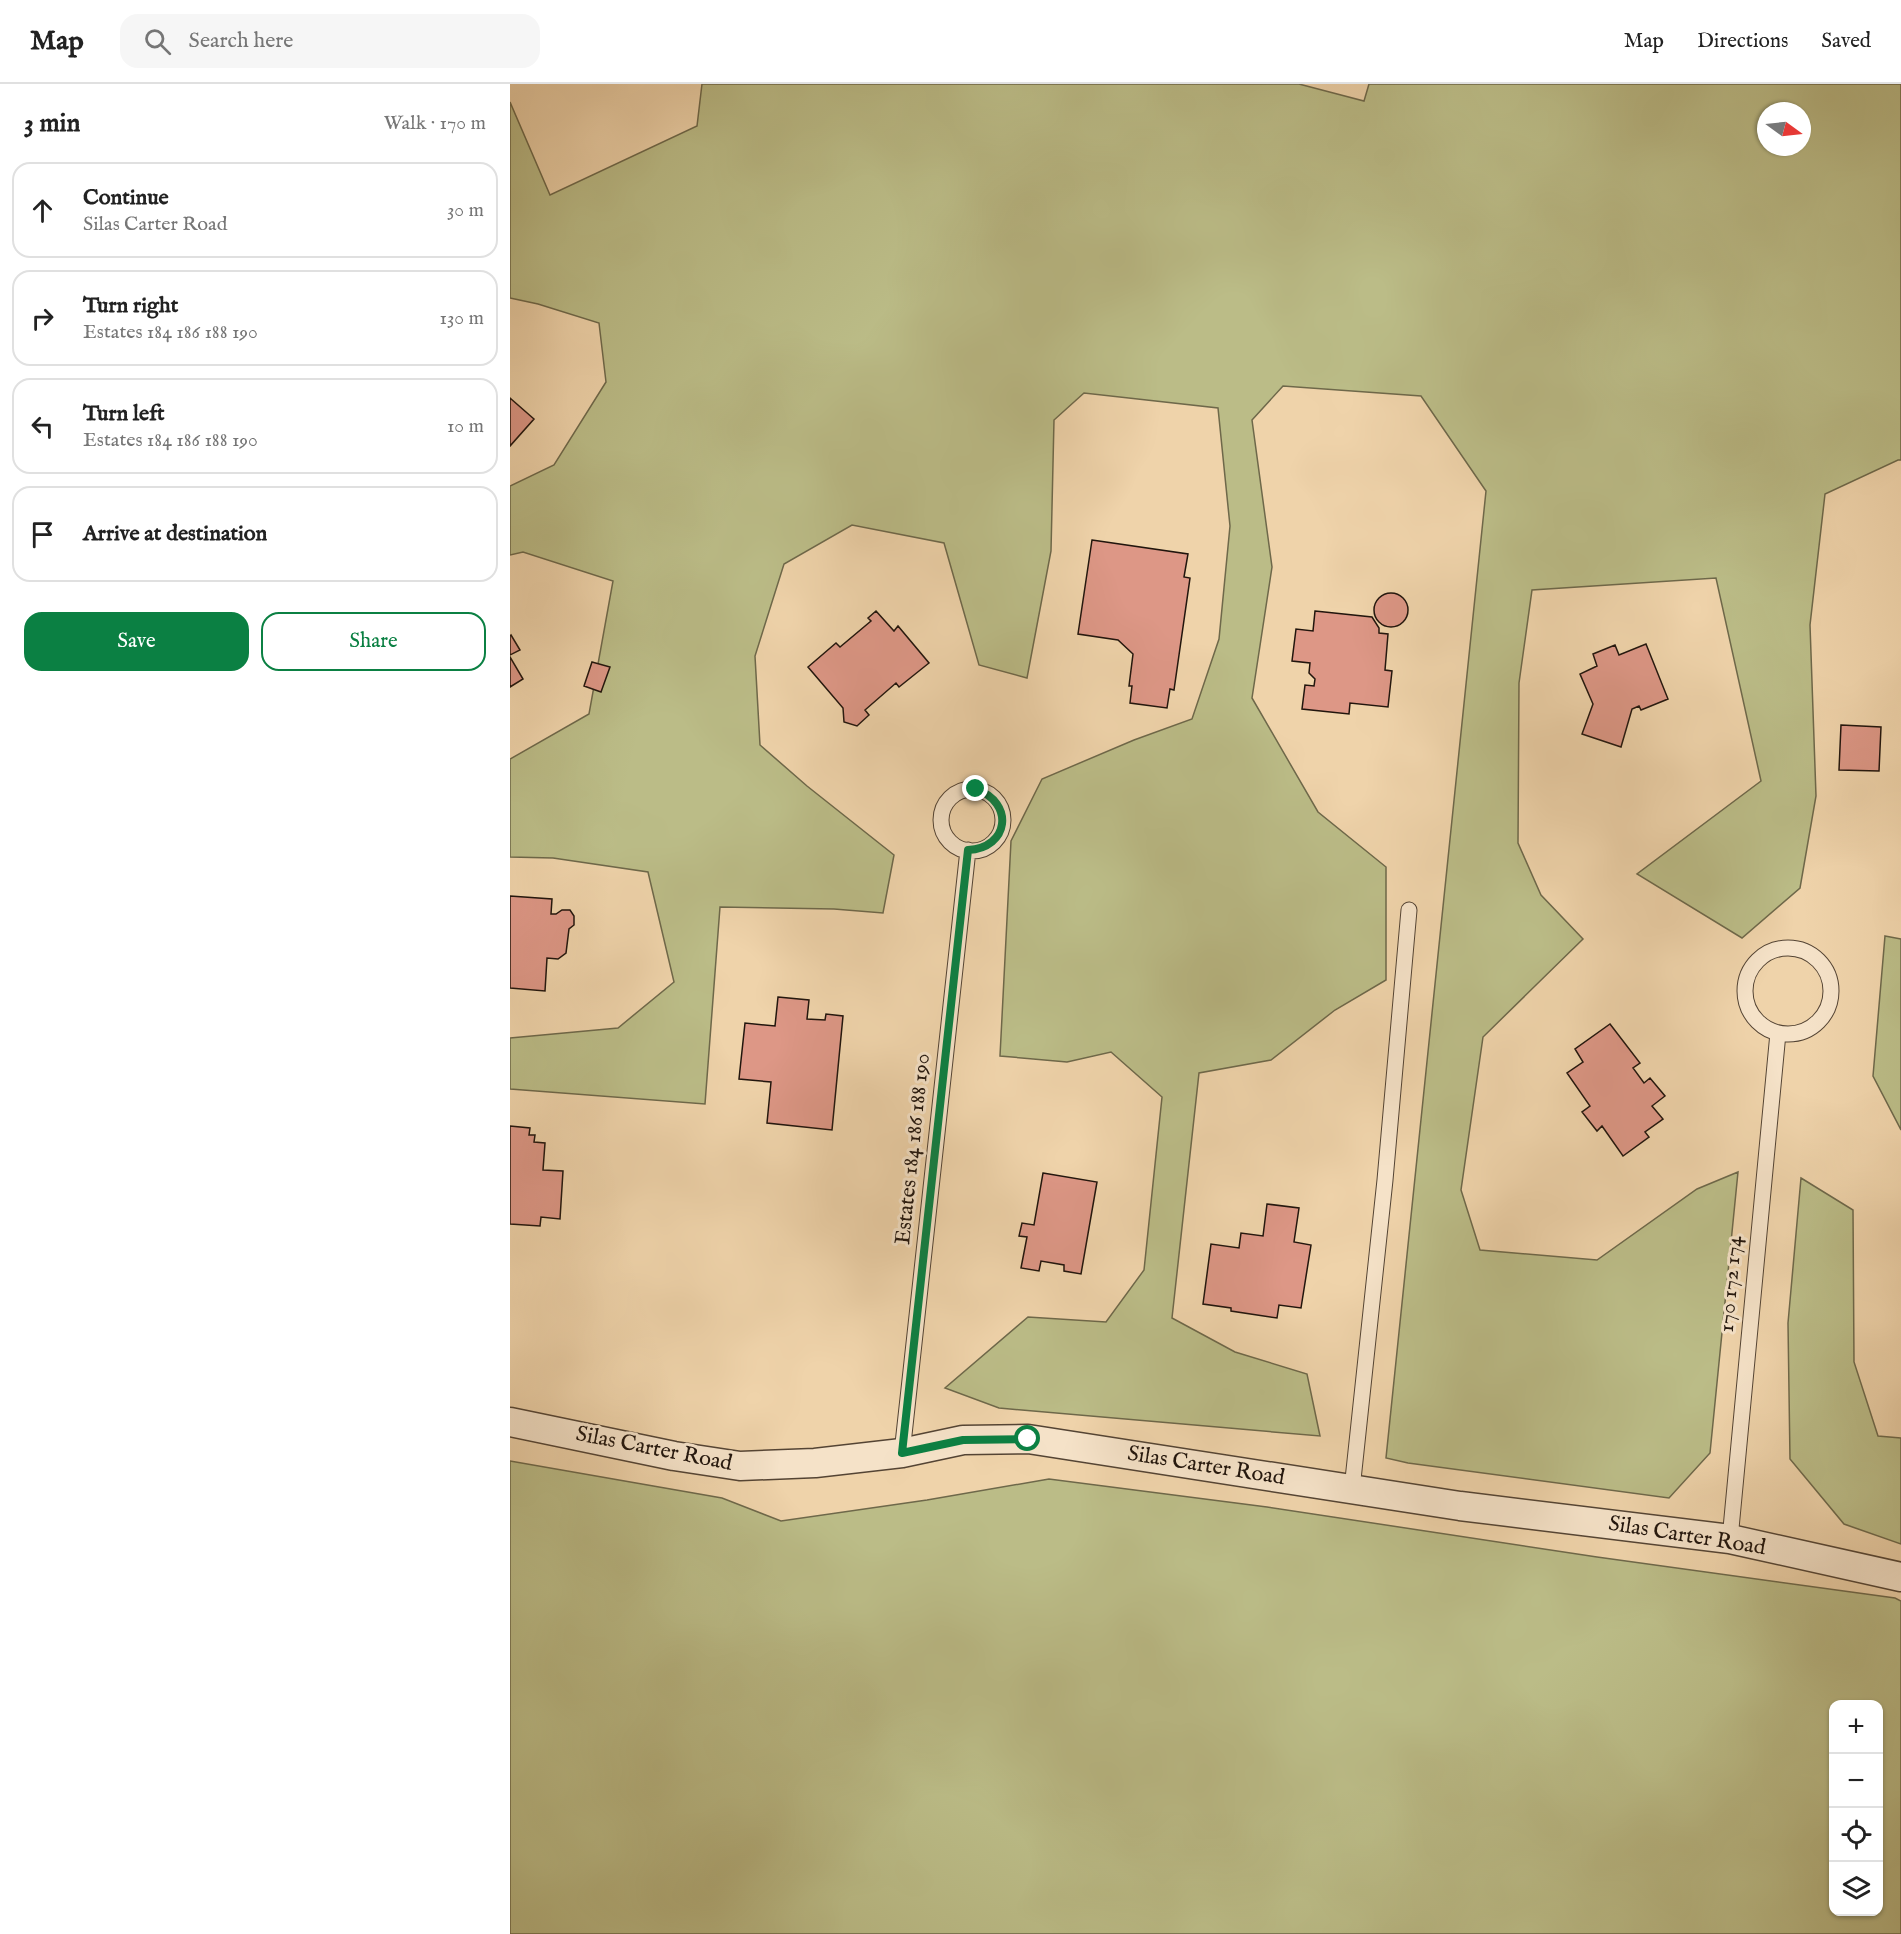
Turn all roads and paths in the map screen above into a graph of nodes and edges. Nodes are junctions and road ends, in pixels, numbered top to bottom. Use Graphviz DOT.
graph roads {
  1 [pos="968,850"];
  2 [pos="1409,910"];
  3 [pos="1778,1033"];
  4 [pos="510,1422"];
  5 [pos="902,1453"];
  6 [pos="1352,1489"];
  7 [pos="1730,1539"];
  8 [pos="1901,1577"];
  1 -- 1 [label="lane"];
  1 -- 5 [label="lane, Estates 184 186 188 190"];
  2 -- 6 [label="lane"];
  3 -- 3 [label="lane"];
  3 -- 7 [label="lane, 170 172 174"];
  4 -- 5 [label="street, Silas Carter Road"];
  5 -- 6 [label="street, Silas Carter Road"];
  6 -- 7 [label="street, Silas Carter Road"];
  7 -- 8 [label="street, Silas Carter Road"];
}
